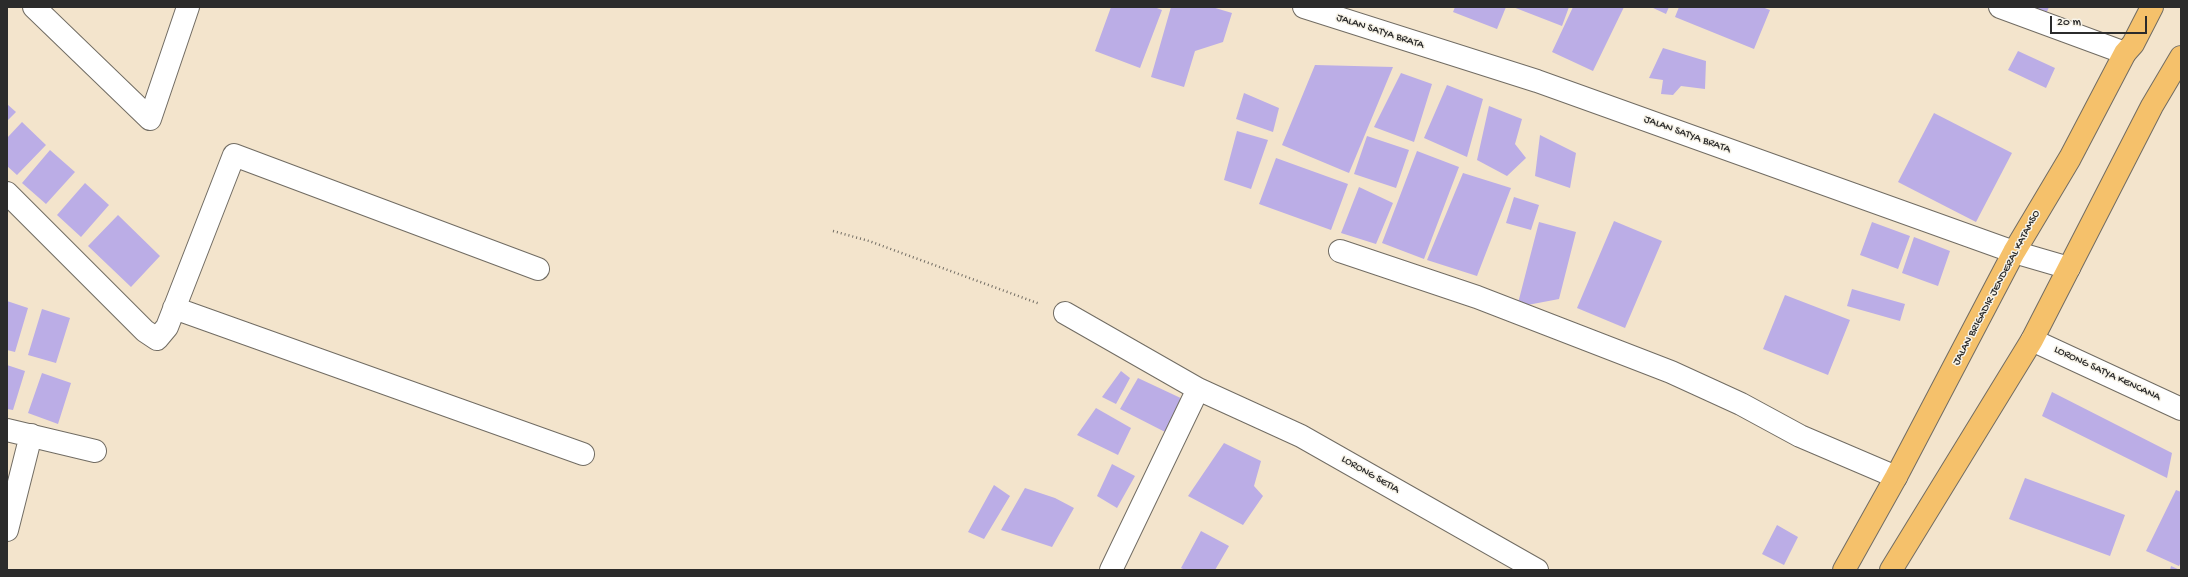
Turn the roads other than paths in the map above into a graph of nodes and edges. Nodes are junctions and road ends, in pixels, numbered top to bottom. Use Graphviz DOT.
graph roads {
  1 [pos="34,7"];
  2 [pos="188,7"];
  3 [pos="1304,7"];
  4 [pos="2000,7"];
  5 [pos="2152,7"];
  6 [pos="2125,53"];
  7 [pos="2181,57"];
  8 [pos="7,193"];
  9 [pos="1340,251"];
  10 [pos="2014,252"];
  11 [pos="2069,268"];
  12 [pos="538,270"];
  13 [pos="174,308"];
  14 [pos="1065,313"];
  15 [pos="2032,340"];
  16 [pos="1198,389"];
  17 [pos="2181,409"];
  18 [pos="7,430"];
  19 [pos="31,435"];
  20 [pos="95,451"];
  21 [pos="583,454"];
  22 [pos="1896,477"];
  23 [pos="7,530"];
  24 [pos="1111,570"];
  25 [pos="1537,570"];
  26 [pos="1844,570"];
  27 [pos="1891,570"];
  1 -- 2 [label="street"];
  3 -- 10 [label="street, JALAN SATYA BRATA"];
  4 -- 6 [label="street"];
  5 -- 6 [label="main road, JALAN BRIGADIR JENDERAL KATAMSO"];
  6 -- 10 [label="main road, JALAN BRIGADIR JENDERAL KATAMSO"];
  7 -- 11 [label="main road"];
  8 -- 13 [label="street"];
  9 -- 22 [label="street"];
  10 -- 11 [label="street, JALAN SATYA BRATA"];
  10 -- 22 [label="main road, JALAN BRIGADIR JENDERAL KATAMSO"];
  11 -- 15 [label="main road"];
  12 -- 13 [label="street"];
  13 -- 21 [label="street"];
  14 -- 16 [label="street, LORONG SETIA"];
  15 -- 17 [label="street, LORONG SATYA KENCANA"];
  15 -- 27 [label="main road"];
  16 -- 24 [label="street"];
  16 -- 25 [label="street, LORONG SETIA"];
  18 -- 19 [label="street"];
  19 -- 20 [label="street"];
  19 -- 23 [label="street"];
  22 -- 26 [label="main road, JALAN BRIGADIR JENDERAL KATAMSO"];
}
